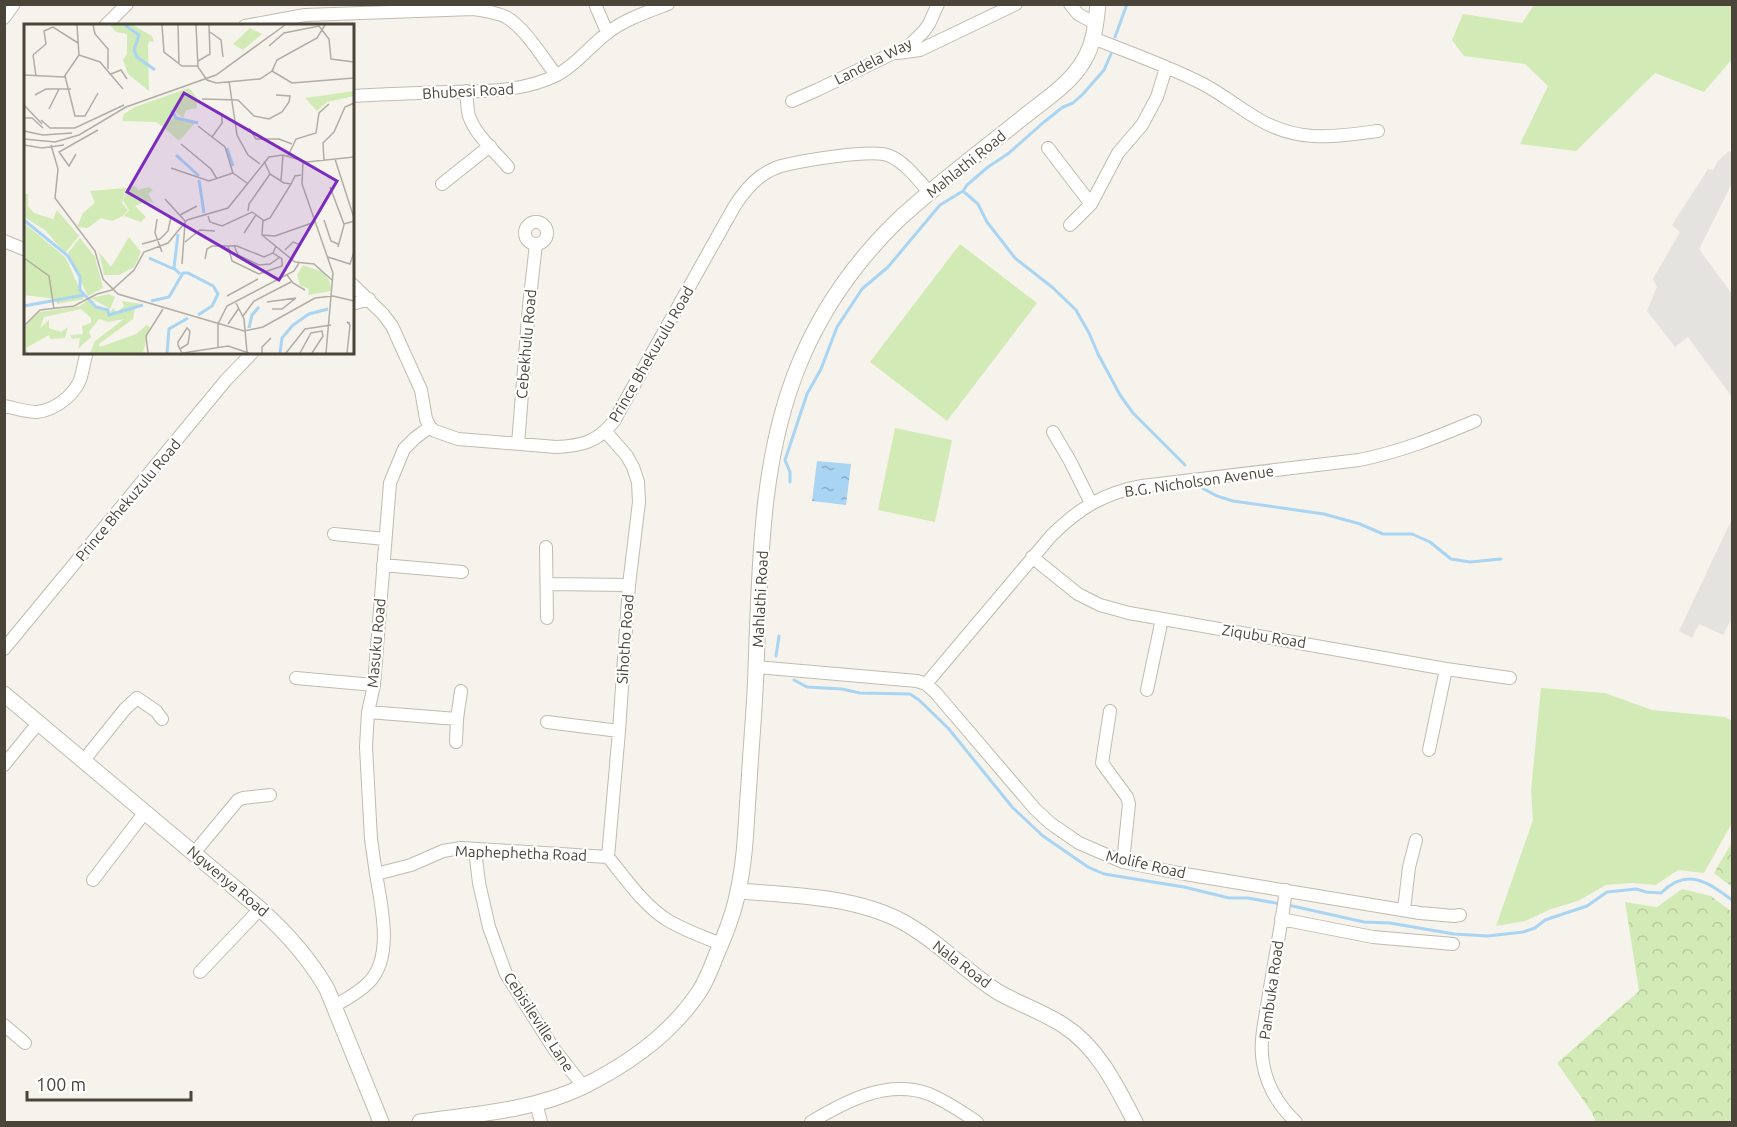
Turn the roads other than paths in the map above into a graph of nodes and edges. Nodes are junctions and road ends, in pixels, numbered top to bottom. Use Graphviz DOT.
graph roads {
  1 [pos="14,4"];
  2 [pos="127,4"];
  3 [pos="595,4"];
  4 [pos="668,4"];
  5 [pos="938,4"];
  6 [pos="1016,4"];
  7 [pos="1070,4"];
  8 [pos="1098,4"];
  9 [pos="4,18"];
  10 [pos="107,24"];
  11 [pos="256,24"];
  12 [pos="1094,31"];
  13 [pos="607,32"];
  14 [pos="891,54"];
  15 [pos="1167,68"];
  16 [pos="556,75"];
  17 [pos="466,91"];
  18 [pos="354,96"];
  19 [pos="792,101"];
  20 [pos="1378,131"];
  21 [pos="490,146"];
  22 [pos="1048,147"];
  23 [pos="508,167"];
  24 [pos="442,184"];
  25 [pos="930,193"];
  26 [pos="1091,204"];
  27 [pos="1070,225"];
  28 [pos="4,241"];
  29 [pos="536,244"];
  30 [pos="24,249"];
  31 [pos="354,286"];
  32 [pos="369,299"];
  33 [pos="354,303"];
  34 [pos="87,354"];
  35 [pos="251,354"];
  36 [pos="4,406"];
  37 [pos="1475,421"];
  38 [pos="430,427"];
  39 [pos="606,432"];
  40 [pos="1053,432"];
  41 [pos="518,444"];
  42 [pos="1091,503"];
  43 [pos="334,534"];
  44 [pos="385,538"];
  45 [pos="546,547"];
  46 [pos="1032,557"];
  47 [pos="383,565"];
  48 [pos="462,572"];
  49 [pos="548,584"];
  50 [pos="629,585"];
  51 [pos="547,618"];
  52 [pos="1162,619"];
  53 [pos="4,649"];
  54 [pos="756,667"];
  55 [pos="1446,669"];
  56 [pos="296,678"];
  57 [pos="1510,678"];
  58 [pos="926,684"];
  59 [pos="374,685"];
  60 [pos="1147,690"];
  61 [pos="461,691"];
  62 [pos="4,694"];
  63 [pos="1110,711"];
  64 [pos="368,712"];
  65 [pos="162,719"];
  66 [pos="457,719"];
  67 [pos="39,722"];
  68 [pos="547,722"];
  69 [pos="619,731"];
  70 [pos="456,742"];
  71 [pos="1429,750"];
  72 [pos="84,760"];
  73 [pos="4,765"];
  74 [pos="270,795"];
  75 [pos="146,812"];
  76 [pos="1416,840"];
  77 [pos="475,850"];
  78 [pos="194,853"];
  79 [pos="608,857"];
  80 [pos="1123,862"];
  81 [pos="376,874"];
  82 [pos="93,880"];
  83 [pos="738,891"];
  84 [pos="1286,892"];
  85 [pos="260,909"];
  86 [pos="1404,910"];
  87 [pos="1460,915"];
  88 [pos="1282,916"];
  89 [pos="721,944"];
  90 [pos="1453,944"];
  91 [pos="200,972"];
  92 [pos="334,1006"];
  93 [pos="4,1025"];
  94 [pos="25,1043"];
  95 [pos="583,1086"];
  96 [pos="536,1103"];
  97 [pos="381,1122"];
  98 [pos="420,1122"];
  99 [pos="541,1122"];
  100 [pos="812,1122"];
  101 [pos="977,1122"];
  102 [pos="1136,1122"];
  103 [pos="1296,1122"];
  1 -- 9 [label="street"];
  2 -- 10 [label="street"];
  3 -- 13 [label="street"];
  4 -- 13 [label="street, Bhubesi Road"];
  5 -- 14 [label="street, Landela Way"];
  6 -- 14 [label="street"];
  7 -- 12 [label="street"];
  8 -- 12 [label="street, Mahlathi Road"];
  11 -- 16 [label="street"];
  12 -- 15 [label="street"];
  12 -- 25 [label="street, Mahlathi Road"];
  13 -- 16 [label="street, Bhubesi Road"];
  14 -- 19 [label="street, Landela Way"];
  15 -- 20 [label="street"];
  15 -- 26 [label="street"];
  16 -- 17 [label="street, Bhubesi Road"];
  17 -- 18 [label="street, Bhubesi Road"];
  17 -- 21 [label="street"];
  21 -- 23 [label="street"];
  21 -- 24 [label="street"];
  22 -- 26 [label="street"];
  25 -- 39 [label="street, Prince Bhekuzulu Road"];
  25 -- 54 [label="street, Mahlathi Road"];
  26 -- 27 [label="street"];
  28 -- 30 [label="street"];
  29 -- 41 [label="street, Cebekhulu Road"];
  31 -- 32 [label="street"];
  32 -- 33 [label="street"];
  32 -- 38 [label="street"];
  34 -- 36 [label="street"];
  35 -- 53 [label="street, Prince Bhekuzulu Road"];
  37 -- 42 [label="street, B.G. Nicholson Avenue"];
  38 -- 41 [label="street, Prince Bhekuzulu Road"];
  38 -- 44 [label="street, Masuku Road"];
  39 -- 41 [label="street, Prince Bhekuzulu Road"];
  39 -- 50 [label="street, Sihotho Road"];
  40 -- 42 [label="street"];
  42 -- 46 [label="street, B.G. Nicholson Avenue"];
  43 -- 44 [label="street"];
  44 -- 47 [label="street, Masuku Road"];
  45 -- 49 [label="street"];
  46 -- 52 [label="street, Ziqubu Road"];
  46 -- 58 [label="street, B.G. Nicholson Avenue"];
  47 -- 48 [label="street"];
  47 -- 59 [label="street, Masuku Road"];
  49 -- 50 [label="street"];
  49 -- 51 [label="street"];
  50 -- 69 [label="street, Sihotho Road"];
  52 -- 55 [label="street, Ziqubu Road"];
  52 -- 60 [label="street"];
  54 -- 58 [label="street"];
  54 -- 83 [label="street, Mahlathi Road"];
  55 -- 57 [label="street, Ziqubu Road"];
  55 -- 71 [label="street"];
  56 -- 59 [label="street"];
  58 -- 80 [label="street, Molife Road"];
  59 -- 64 [label="street, Masuku Road"];
  61 -- 66 [label="street"];
  62 -- 67 [label="street, Ngwenya Road"];
  63 -- 80 [label="street"];
  64 -- 66 [label="street"];
  64 -- 81 [label="street, Masuku Road"];
  65 -- 72 [label="street"];
  66 -- 70 [label="street"];
  67 -- 72 [label="street, Ngwenya Road"];
  67 -- 73 [label="street"];
  68 -- 69 [label="street"];
  69 -- 79 [label="street, Sihotho Road"];
  72 -- 75 [label="street, Ngwenya Road"];
  74 -- 78 [label="street"];
  75 -- 78 [label="street, Ngwenya Road"];
  75 -- 82 [label="street"];
  76 -- 86 [label="street"];
  77 -- 79 [label="street, Maphephetha Road"];
  77 -- 81 [label="street, Maphephetha Road"];
  77 -- 95 [label="street, Cebisileville Lane"];
  78 -- 85 [label="street, Ngwenya Road"];
  79 -- 89 [label="street, Maphephetha Road"];
  80 -- 84 [label="street, Molife Road"];
  81 -- 92 [label="street"];
  83 -- 89 [label="street, Mahlathi Road"];
  83 -- 102 [label="street, Nala Road"];
  84 -- 86 [label="street, Molife Road"];
  84 -- 88 [label="street, Pambuka Road"];
  85 -- 91 [label="street"];
  85 -- 92 [label="street, Ngwenya Road"];
  86 -- 87 [label="street, Molife Road"];
  88 -- 90 [label="street"];
  88 -- 103 [label="street, Pambuka Road"];
  89 -- 95 [label="street, Mahlathi Road"];
  92 -- 97 [label="street, Ngwenya Road"];
  93 -- 94 [label="street"];
  95 -- 96 [label="street, Mahlathi Road"];
  96 -- 98 [label="street, Mahlathi Road"];
  96 -- 99 [label="street"];
  100 -- 101 [label="street"];
}
